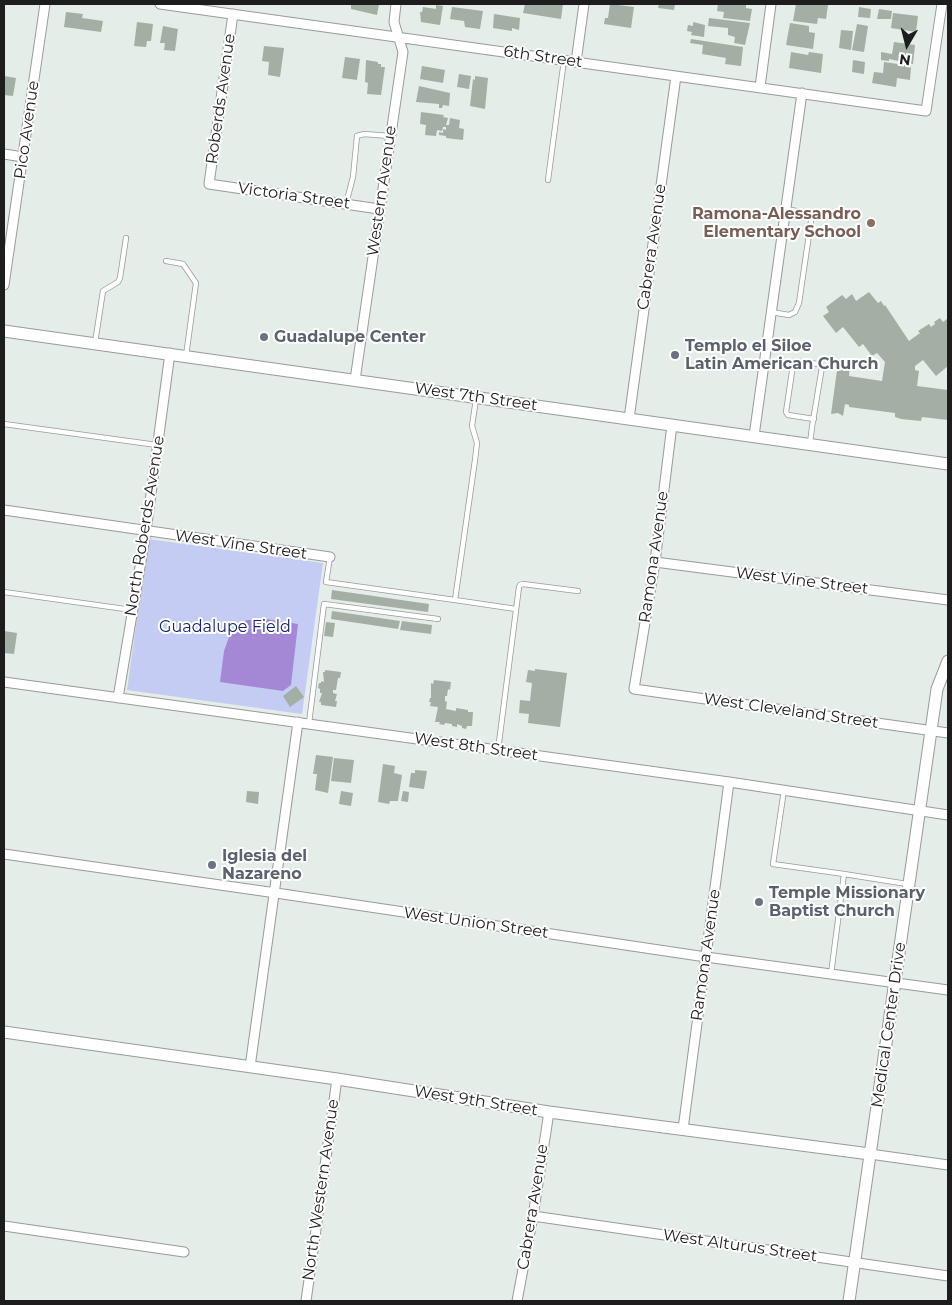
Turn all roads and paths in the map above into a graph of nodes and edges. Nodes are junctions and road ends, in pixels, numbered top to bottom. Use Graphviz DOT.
graph roads {
  1 [pos="44,4"];
  2 [pos="160,4"];
  3 [pos="396,4"];
  4 [pos="584,4"];
  5 [pos="771,4"];
  6 [pos="942,4"];
  7 [pos="218,8"];
  8 [pos="233,14"];
  9 [pos="398,37"];
  10 [pos="564,60"];
  11 [pos="576,62"];
  12 [pos="676,76"];
  13 [pos="760,87"];
  14 [pos="802,94"];
  15 [pos="390,136"];
  16 [pos="4,154"];
  17 [pos="23,157"];
  18 [pos="548,180"];
  19 [pos="208,184"];
  20 [pos="346,204"];
  21 [pos="379,209"];
  22 [pos="786,209"];
  23 [pos="126,238"];
  24 [pos="166,262"];
  25 [pos="4,286"];
  26 [pos="771,312"];
  27 [pos="4,330"];
  28 [pos="95,343"];
  29 [pos="170,353"];
  30 [pos="186,356"];
  31 [pos="355,380"];
  32 [pos="477,397"];
  33 [pos="628,419"];
  34 [pos="814,419"];
  35 [pos="4,424"];
  36 [pos="672,425"];
  37 [pos="754,436"];
  38 [pos="810,444"];
  39 [pos="157,445"];
  40 [pos="948,464"];
  41 [pos="4,510"];
  42 [pos="146,532"];
  43 [pos="330,557"];
  44 [pos="655,562"];
  45 [pos="578,591"];
  46 [pos="4,592"];
  47 [pos="454,600"];
  48 [pos="948,600"];
  49 [pos="516,609"];
  50 [pos="132,610"];
  51 [pos="438,620"];
  52 [pos="948,661"];
  53 [pos="4,682"];
  54 [pos="634,689"];
  55 [pos="118,698"];
  56 [pos="298,722"];
  57 [pos="309,724"];
  58 [pos="932,730"];
  59 [pos="948,733"];
  60 [pos="498,750"];
  61 [pos="729,782"];
  62 [pos="784,790"];
  63 [pos="920,811"];
  64 [pos="948,815"];
  65 [pos="4,854"];
  66 [pos="844,874"];
  67 [pos="909,884"];
  68 [pos="276,893"];
  69 [pos="706,957"];
  70 [pos="831,974"];
  71 [pos="895,983"];
  72 [pos="948,990"];
  73 [pos="4,1032"];
  74 [pos="250,1067"];
  75 [pos="337,1079"];
  76 [pos="549,1112"];
  77 [pos="683,1129"];
  78 [pos="870,1154"];
  79 [pos="948,1166"];
  80 [pos="533,1216"];
  81 [pos="4,1226"];
  82 [pos="184,1252"];
  83 [pos="854,1263"];
  84 [pos="948,1276"];
  85 [pos="306,1301"];
  86 [pos="517,1301"];
  87 [pos="849,1301"];
  1 -- 17 [label="street, Pico Avenue"];
  2 -- 7 [label="street, 6th Street"];
  3 -- 9 [label="street, Western Avenue"];
  4 -- 11 [label="street"];
  5 -- 13 [label="street"];
  6 -- 14 [label="street, 6th Street"];
  7 -- 8 [label="street, 6th Street"];
  8 -- 9 [label="street, 6th Street"];
  8 -- 19 [label="street, Roberds Avenue"];
  9 -- 10 [label="street, 6th Street"];
  9 -- 15 [label="street, Western Avenue"];
  10 -- 11 [label="street, 6th Street"];
  10 -- 18 [label="lane"];
  11 -- 12 [label="street, 6th Street"];
  12 -- 13 [label="street, 6th Street"];
  12 -- 33 [label="street, Cabrera Avenue"];
  13 -- 14 [label="street, 6th Street"];
  14 -- 22 [label="street"];
  15 -- 20 [label="lane"];
  15 -- 21 [label="street, Western Avenue"];
  16 -- 17 [label="street"];
  17 -- 25 [label="street, Pico Avenue"];
  19 -- 20 [label="street, Victoria Street"];
  20 -- 21 [label="street, Victoria Street"];
  21 -- 31 [label="street, Western Avenue"];
  22 -- 26 [label="street"];
  22 -- 26 [label="lane"];
  23 -- 28 [label="lane"];
  24 -- 30 [label="lane"];
  26 -- 37 [label="street"];
  27 -- 28 [label="street, West 7th Street"];
  28 -- 29 [label="street, West 7th Street"];
  29 -- 30 [label="street, West 7th Street"];
  29 -- 39 [label="street, North Roberds Avenue"];
  30 -- 31 [label="street, West 7th Street"];
  31 -- 32 [label="street, West 7th Street"];
  32 -- 33 [label="street, West 7th Street"];
  32 -- 47 [label="lane"];
  33 -- 36 [label="street, West 7th Street"];
  34 -- 34 [label="lane"];
  34 -- 38 [label="lane"];
  35 -- 39 [label="lane"];
  36 -- 37 [label="street, West 7th Street"];
  36 -- 44 [label="street, Ramona Avenue"];
  37 -- 38 [label="street, West 7th Street"];
  38 -- 40 [label="street, West 7th Street"];
  39 -- 42 [label="street, North Roberds Avenue"];
  41 -- 42 [label="street, West Vine Street"];
  42 -- 43 [label="street, West Vine Street"];
  42 -- 50 [label="street, North Roberds Avenue"];
  43 -- 47 [label="lane"];
  44 -- 48 [label="street, West Vine Street"];
  44 -- 54 [label="street, Ramona Avenue"];
  45 -- 49 [label="lane"];
  46 -- 50 [label="lane"];
  47 -- 49 [label="lane"];
  49 -- 60 [label="lane"];
  50 -- 55 [label="street, North Roberds Avenue"];
  51 -- 57 [label="lane"];
  52 -- 58 [label="street, Medical Center Drive"];
  53 -- 55 [label="street, West 8th Street"];
  54 -- 58 [label="street, West Cleveland Street"];
  55 -- 56 [label="street, West 8th Street"];
  56 -- 57 [label="street, West 8th Street"];
  56 -- 68 [label="street"];
  57 -- 60 [label="street, West 8th Street"];
  58 -- 59 [label="street, West Cleveland Street"];
  58 -- 63 [label="street, Medical Center Drive"];
  60 -- 61 [label="street, West 8th Street"];
  61 -- 62 [label="street, West 8th Street"];
  61 -- 69 [label="street, Ramona Avenue"];
  62 -- 63 [label="street, West 8th Street"];
  62 -- 66 [label="lane"];
  63 -- 64 [label="street, West 8th Street"];
  63 -- 67 [label="street, Medical Center Drive"];
  65 -- 68 [label="street, West Union Street"];
  66 -- 67 [label="lane"];
  66 -- 70 [label="lane"];
  67 -- 71 [label="street, Medical Center Drive"];
  68 -- 69 [label="street, West Union Street"];
  68 -- 74 [label="street"];
  69 -- 70 [label="street, West Union Street"];
  69 -- 77 [label="street, Ramona Avenue"];
  70 -- 71 [label="street, West Union Street"];
  71 -- 72 [label="street, West Union Street"];
  71 -- 78 [label="street, Medical Center Drive"];
  73 -- 74 [label="street, West 9th Street"];
  74 -- 75 [label="street, West 9th Street"];
  75 -- 76 [label="street, West 9th Street"];
  75 -- 85 [label="street, North Western Avenue"];
  76 -- 77 [label="street, West 9th Street"];
  76 -- 80 [label="street, Cabrera Avenue"];
  77 -- 78 [label="street, West 9th Street"];
  78 -- 79 [label="street, West 9th Street"];
  78 -- 83 [label="street, Medical Center Drive"];
  80 -- 83 [label="street, West Alturus Street"];
  80 -- 86 [label="street, Cabrera Avenue"];
  81 -- 82 [label="street"];
  83 -- 84 [label="street, West Alturus Street"];
  83 -- 87 [label="street, Medical Center Drive"];
}
